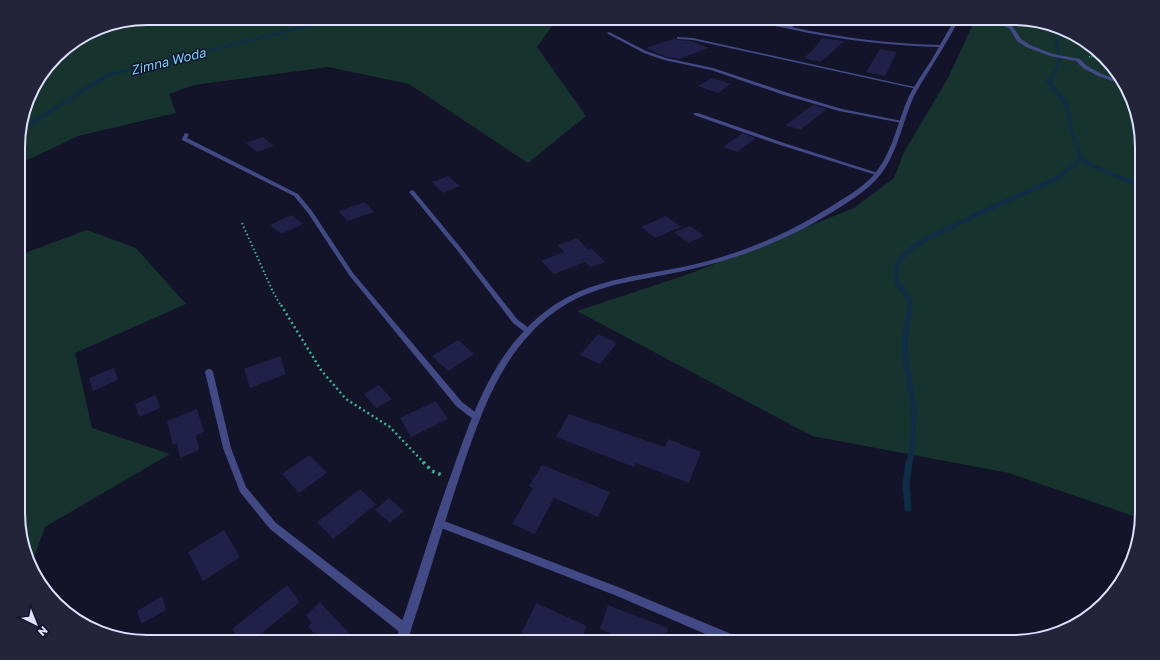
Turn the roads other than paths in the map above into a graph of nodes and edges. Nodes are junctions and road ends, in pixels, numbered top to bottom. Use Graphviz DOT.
graph roads {
  1 [pos="780,25"];
  2 [pos="792,25"];
  3 [pos="954,25"];
  4 [pos="1007,25"];
  5 [pos="789,27"];
  6 [pos="609,33"];
  7 [pos="678,38"];
  8 [pos="942,46"];
  9 [pos="1116,82"];
  10 [pos="917,88"];
  11 [pos="696,114"];
  12 [pos="902,122"];
  13 [pos="187,134"];
  14 [pos="878,174"];
  15 [pos="412,192"];
  16 [pos="528,331"];
  17 [pos="209,372"];
  18 [pos="476,417"];
  19 [pos="439,523"];
  20 [pos="406,630"];
  21 [pos="404,635"];
  22 [pos="720,635"];
  1 -- 5 [label="lane"];
  2 -- 5 [label="lane"];
  3 -- 8 [label="street"];
  4 -- 9 [label="street"];
  5 -- 8 [label="lane"];
  6 -- 12 [label="lane"];
  7 -- 10 [label="lane"];
  8 -- 10 [label="street"];
  10 -- 12 [label="street"];
  11 -- 14 [label="lane"];
  12 -- 14 [label="street"];
  13 -- 18 [label="lane"];
  14 -- 16 [label="street"];
  15 -- 16 [label="lane"];
  16 -- 18 [label="street"];
  17 -- 20 [label="lane"];
  18 -- 19 [label="street"];
  19 -- 20 [label="street"];
  19 -- 22 [label="lane"];
  20 -- 21 [label="street"];
}
